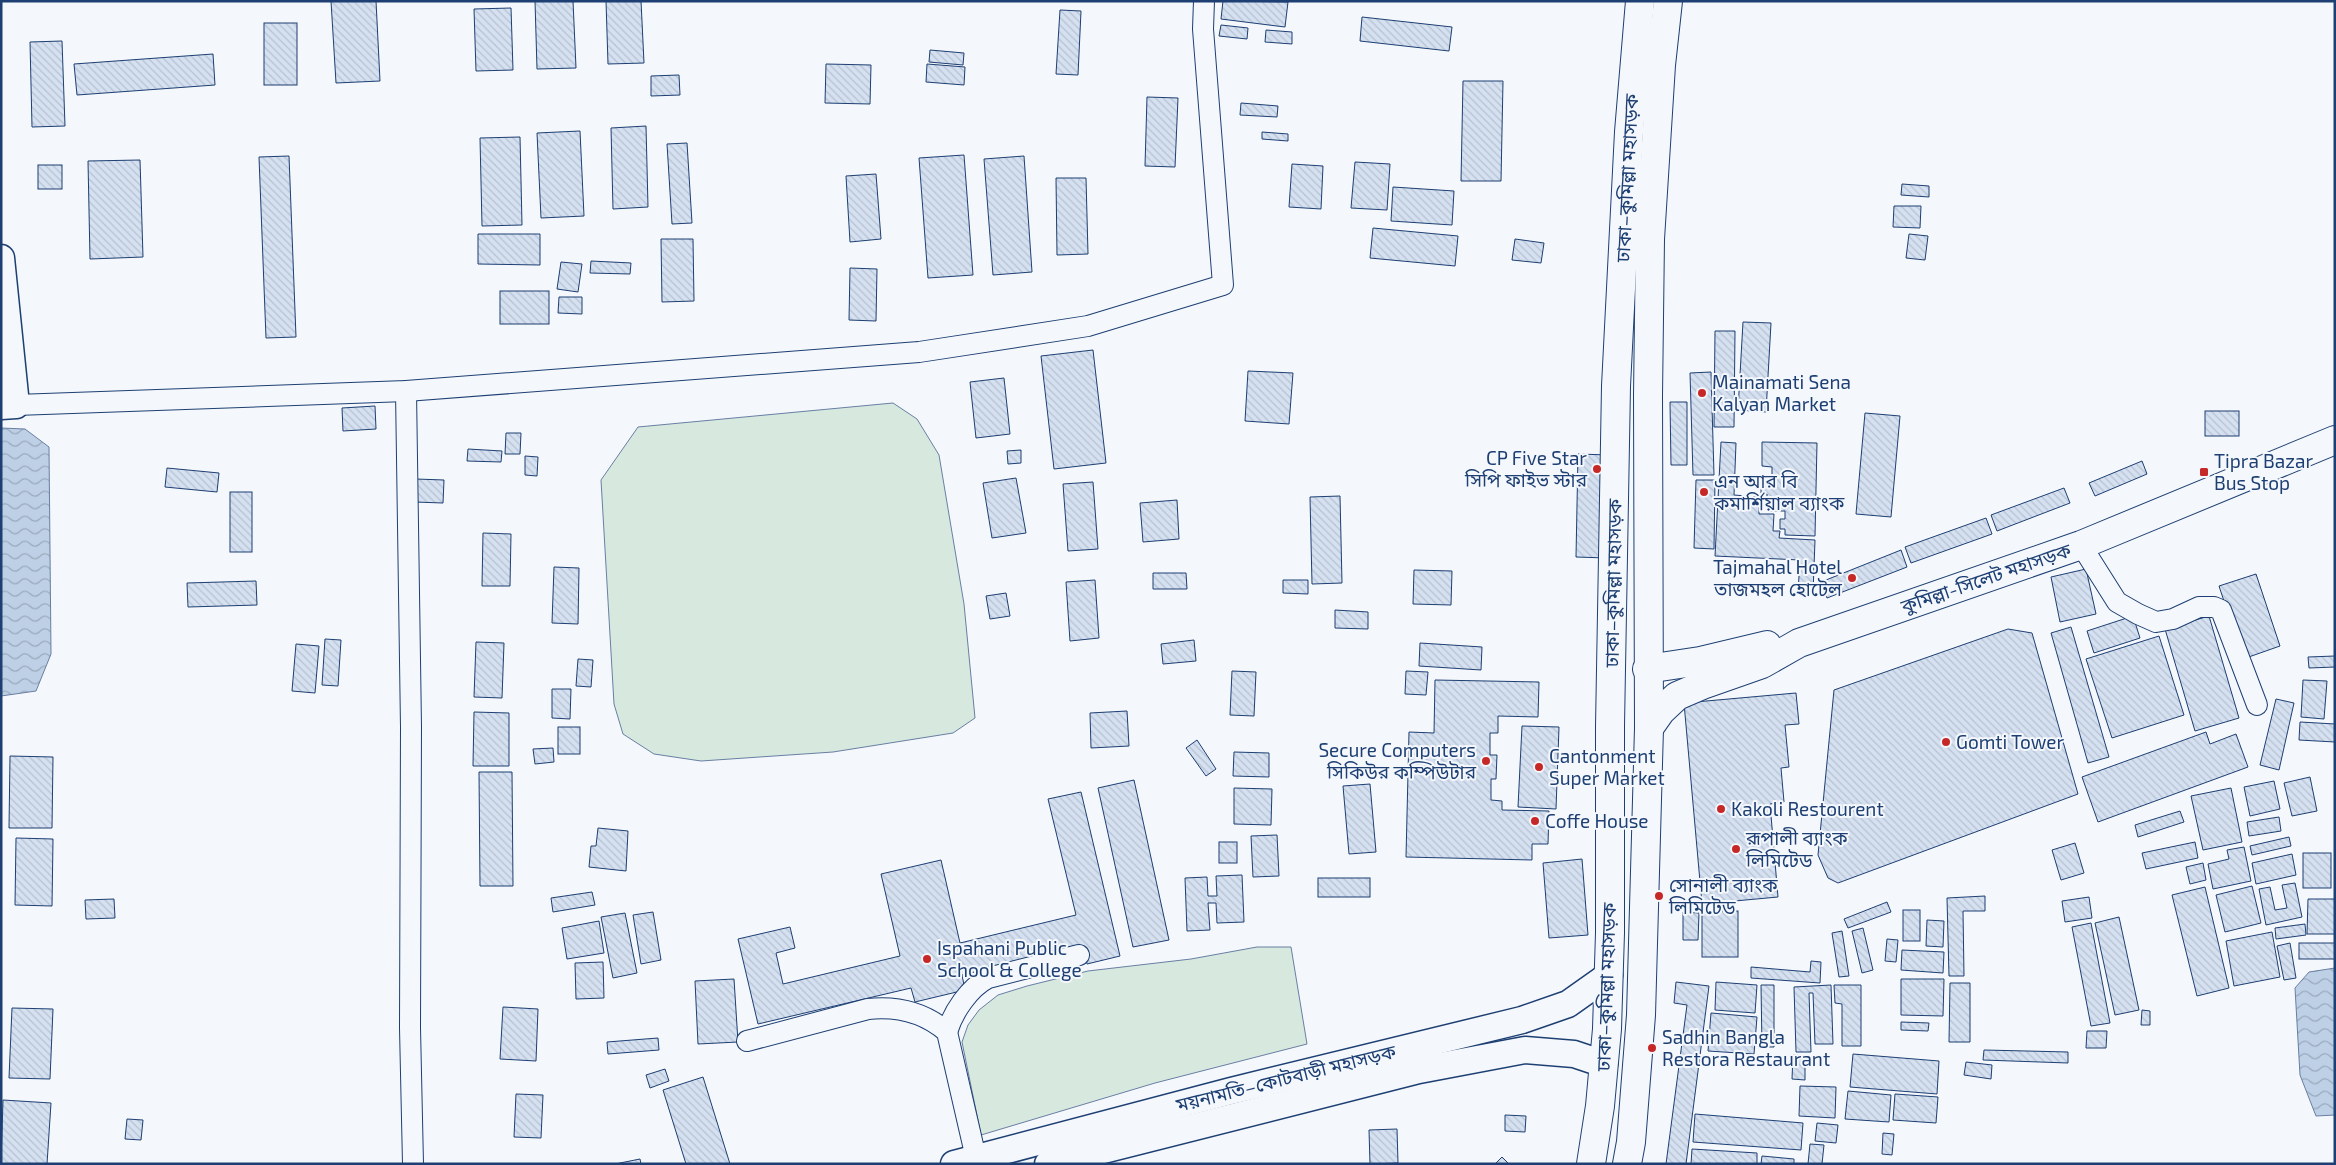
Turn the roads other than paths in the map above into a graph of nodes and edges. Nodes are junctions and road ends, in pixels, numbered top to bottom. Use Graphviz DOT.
graph roads {
  1 [pos="1204,1"];
  2 [pos="1640,1"];
  3 [pos="1668,1"];
  4 [pos="1,258"];
  5 [pos="406,391"];
  6 [pos="9,406"];
  7 [pos="2335,440"];
  8 [pos="2081,545"];
  9 [pos="1648,585"];
  10 [pos="1799,643"];
  11 [pos="1700,661"];
  12 [pos="1648,669"];
  13 [pos="2257,705"];
  14 [pos="1649,728"];
  15 [pos="1079,955"];
  16 [pos="1610,974"];
  17 [pos="947,1032"];
  18 [pos="747,1041"];
  19 [pos="1604,1064"];
  20 [pos="965,1161"];
  21 [pos="413,1164"];
  22 [pos="1048,1164"];
  23 [pos="1591,1164"];
  24 [pos="1627,1164"];
  1 -- 5 [label="street"];
  2 -- 16 [label="highway, ঢাকা–কুমিল্লা মহাসড়ক"];
  3 -- 9 [label="highway, ঢাকা–কুমিল্লা মহাসড়ক"];
  4 -- 6 [label="main road"];
  5 -- 6 [label="street"];
  5 -- 21 [label="street"];
  7 -- 8 [label="highway, কুমিল্লা-সিলেট মহাসড়ক"];
  8 -- 10 [label="highway, কুমিল্লা-সিলেট মহাসড়ক"];
  8 -- 13 [label="street"];
  9 -- 11 [label="highway"];
  9 -- 12 [label="highway, ঢাকা–কুমিল্লা মহাসড়ক"];
  10 -- 11 [label="highway"];
  10 -- 14 [label="highway, কুমিল্লা-সিলেট মহাসড়ক"];
  11 -- 12 [label="highway"];
  12 -- 14 [label="highway, ঢাকা–কুমিল্লা মহাসড়ক"];
  14 -- 24 [label="highway, ঢাকা–কুমিল্লা মহাসড়ক"];
  15 -- 17 [label="street"];
  16 -- 19 [label="highway, ঢাকা–কুমিল্লা মহাসড়ক"];
  16 -- 20 [label="main road, ময়নামতি–কোটবাড়ী মহাসড়ক"];
  17 -- 18 [label="street"];
  17 -- 20 [label="street"];
  19 -- 22 [label="main road, ময়নামতি–কোটবাড়ী মহাসড়ক"];
  19 -- 23 [label="highway, ঢাকা–কুমিল্লা মহাসড়ক"];
}
